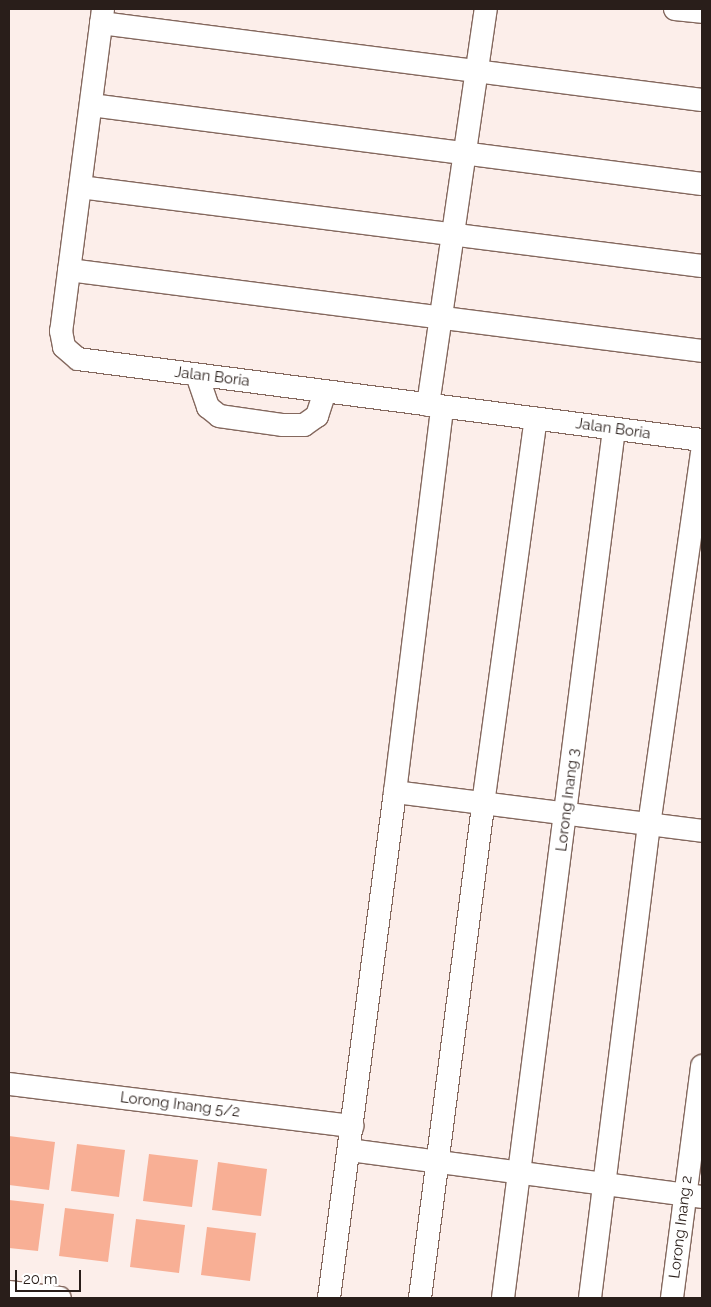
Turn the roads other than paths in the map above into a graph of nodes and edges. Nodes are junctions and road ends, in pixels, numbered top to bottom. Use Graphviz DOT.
graph roads {
  1 [pos="486,9"];
  2 [pos="675,9"];
  3 [pos="702,12"];
  4 [pos="102,16"];
  5 [pos="476,74"];
  6 [pos="702,100"];
  7 [pos="91,105"];
  8 [pos="465,152"];
  9 [pos="702,184"];
  10 [pos="80,186"];
  11 [pos="453,234"];
  12 [pos="702,266"];
  13 [pos="69,270"];
  14 [pos="441,317"];
  15 [pos="702,351"];
  16 [pos="197,375"];
  17 [pos="325,391"];
  18 [pos="435,406"];
  19 [pos="536,419"];
  20 [pos="614,429"];
  21 [pos="702,440"];
  22 [pos="702,452"];
  23 [pos="396,792"];
  24 [pos="482,804"];
  25 [pos="566,813"];
  26 [pos="649,825"];
  27 [pos="702,831"];
  28 [pos="702,1066"];
  29 [pos="9,1084"];
  30 [pos="352,1126"];
  31 [pos="350,1150"];
  32 [pos="437,1161"];
  33 [pos="520,1171"];
  34 [pos="606,1183"];
  35 [pos="694,1196"];
  36 [pos="9,1292"];
  37 [pos="60,1298"];
  38 [pos="329,1298"];
  39 [pos="420,1298"];
  40 [pos="503,1298"];
  41 [pos="590,1298"];
  42 [pos="672,1298"];
  1 -- 5 [label="street"];
  2 -- 3 [label="street"];
  4 -- 5 [label="street"];
  4 -- 7 [label="street, Jalan Boria"];
  5 -- 6 [label="street"];
  5 -- 8 [label="street"];
  7 -- 8 [label="street"];
  7 -- 10 [label="street, Jalan Boria"];
  8 -- 9 [label="street"];
  8 -- 11 [label="street"];
  10 -- 11 [label="street"];
  10 -- 13 [label="street, Jalan Boria"];
  11 -- 12 [label="street"];
  11 -- 14 [label="street"];
  13 -- 14 [label="street"];
  13 -- 16 [label="street, Jalan Boria"];
  14 -- 15 [label="street"];
  14 -- 18 [label="street"];
  16 -- 17 [label="street, Jalan Boria"];
  16 -- 17 [label="street"];
  17 -- 18 [label="street, Jalan Boria"];
  18 -- 19 [label="street, Jalan Boria"];
  18 -- 23 [label="street"];
  19 -- 20 [label="street, Jalan Boria"];
  19 -- 24 [label="street"];
  20 -- 21 [label="street, Jalan Boria"];
  20 -- 25 [label="street, Lorong Inang 3"];
  22 -- 26 [label="street"];
  23 -- 24 [label="street"];
  23 -- 30 [label="street"];
  24 -- 25 [label="street"];
  24 -- 32 [label="street"];
  25 -- 26 [label="street"];
  25 -- 33 [label="street, Lorong Inang 3"];
  26 -- 27 [label="street"];
  26 -- 34 [label="street"];
  28 -- 35 [label="street, Lorong Inang 2"];
  29 -- 30 [label="street, Lorong Inang 5/2"];
  30 -- 31 [label="street"];
  31 -- 32 [label="street"];
  31 -- 38 [label="street"];
  32 -- 33 [label="street"];
  32 -- 39 [label="street"];
  33 -- 34 [label="street"];
  33 -- 40 [label="street, Lorong Inang 3"];
  34 -- 35 [label="street"];
  34 -- 41 [label="street"];
  35 -- 42 [label="street, Lorong Inang 2"];
  36 -- 37 [label="street"];
}
